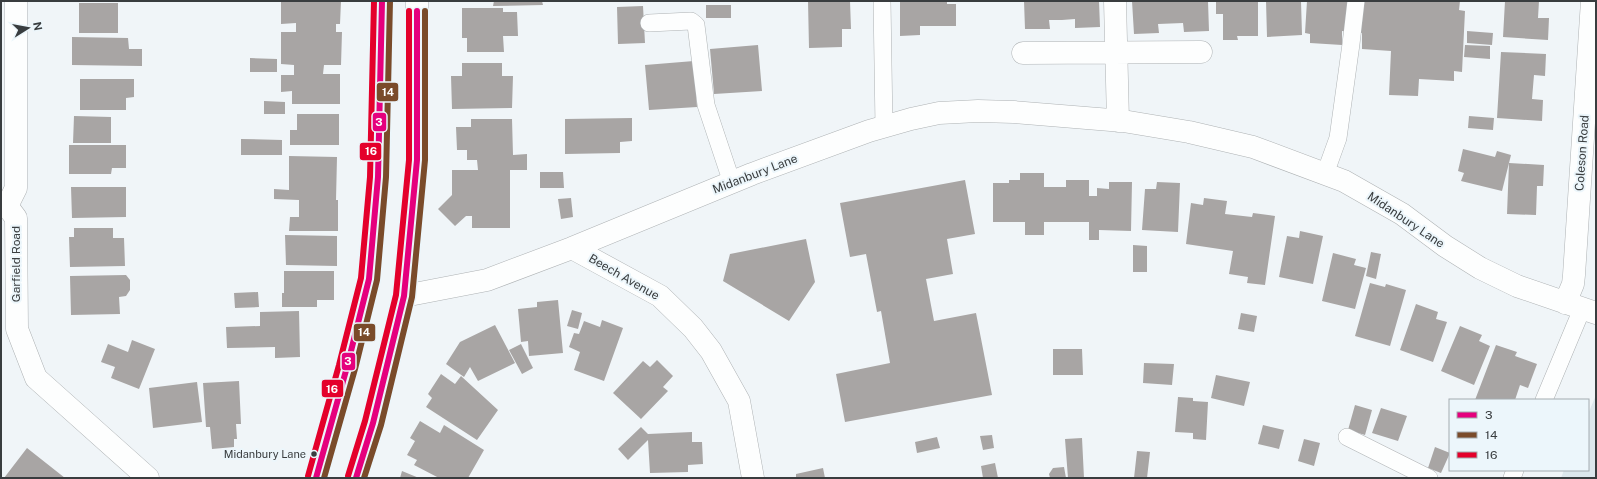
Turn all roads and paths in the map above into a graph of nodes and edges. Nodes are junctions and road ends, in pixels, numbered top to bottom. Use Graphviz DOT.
graph roads {
  1 [pos="16,1"];
  2 [pos="382,1"];
  3 [pos="417,1"];
  4 [pos="882,1"];
  5 [pos="1115,1"];
  6 [pos="1356,1"];
  7 [pos="1592,1"];
  8 [pos="649,23"];
  9 [pos="1201,52"];
  10 [pos="1024,53"];
  11 [pos="1116,53"];
  12 [pos="1118,121"];
  13 [pos="884,127"];
  14 [pos="1325,174"];
  15 [pos="732,183"];
  16 [pos="4,207"];
  17 [pos="572,248"];
  18 [pos="404,296"];
  19 [pos="1581,308"];
  20 [pos="1544,399"];
  21 [pos="1347,437"];
  22 [pos="148,478"];
  23 [pos="316,478"];
  24 [pos="356,478"];
  25 [pos="753,478"];
  26 [pos="1429,478"];
  1 -- 16 [label="street, Garfield Road"];
  2 -- 23 [label="street"];
  3 -- 18 [label="street"];
  4 -- 13 [label="lane"];
  5 -- 11 [label="street"];
  6 -- 14 [label="lane"];
  7 -- 19 [label="street, Coleson Road"];
  8 -- 15 [label="lane"];
  9 -- 11 [label="street"];
  10 -- 11 [label="street"];
  11 -- 12 [label="street"];
  12 -- 13 [label="street, Midanbury Lane"];
  12 -- 14 [label="street, Midanbury Lane"];
  13 -- 15 [label="street, Midanbury Lane"];
  14 -- 19 [label="street, Midanbury Lane"];
  15 -- 17 [label="street, Midanbury Lane"];
  16 -- 22 [label="street, Garfield Road"];
  17 -- 18 [label="street, Midanbury Lane"];
  17 -- 25 [label="street, Beech Avenue"];
  18 -- 24 [label="street"];
  19 -- 20 [label="lane"];
  21 -- 26 [label="lane"];
}
